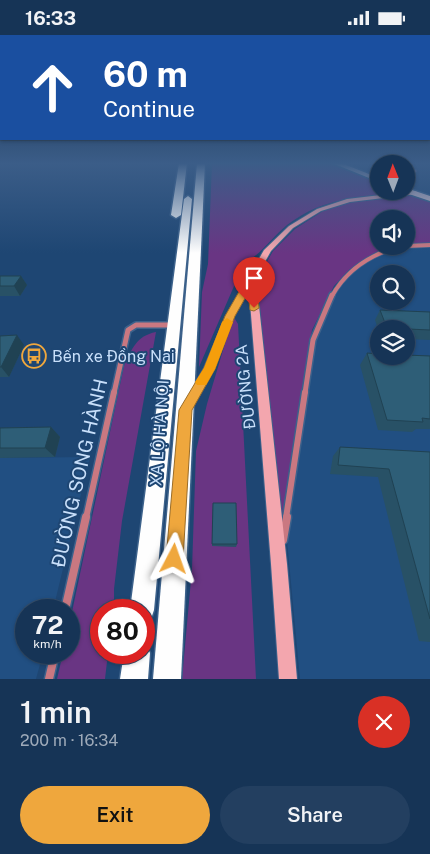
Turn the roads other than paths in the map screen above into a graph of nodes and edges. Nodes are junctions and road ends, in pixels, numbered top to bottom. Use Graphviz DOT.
graph roads {
  1 [pos="179,193"];
  2 [pos="191,193"];
  3 [pos="197,193"];
  4 [pos="206,193"];
  5 [pos="418,193"];
  6 [pos="370,197"];
  7 [pos="430,197"];
  8 [pos="430,245"];
  9 [pos="415,246"];
  10 [pos="375,255"];
  11 [pos="252,278"];
  12 [pos="184,291"];
  13 [pos="174,325"];
  14 [pos="186,410"];
  15 [pos="279,564"];
  16 [pos="67,599"];
  17 [pos="143,599"];
  18 [pos="52,664"];
  19 [pos="136,664"];
  20 [pos="49,679"];
  21 [pos="134,679"];
  22 [pos="167,679"];
  23 [pos="288,679"];
  1 -- 12 [label="highway, XA LỘ HÀ NỘI"];
  2 -- 12 [label="highway"];
  3 -- 12 [label="highway"];
  4 -- 12 [label="highway, XA LỘ HÀ NỘI"];
  5 -- 7 [label="main road"];
  6 -- 11 [label="street"];
  8 -- 9 [label="street"];
  10 -- 15 [label="street"];
  11 -- 14 [label="street"];
  11 -- 15 [label="street, ĐƯỜNG 2A"];
  12 -- 13 [label="highway, XA LỘ HÀ NỘI"];
  12 -- 14 [label="highway, XA LỘ HÀ NỘI"];
  13 -- 16 [label="street, ĐƯỜNG SONG HÀNH"];
  13 -- 17 [label="highway, XA LỘ HÀ NỘI"];
  14 -- 22 [label="highway, XA LỘ HÀ NỘI"];
  15 -- 23 [label="street, ĐƯỜNG 2A"];
  18 -- 20 [label="street"];
  19 -- 21 [label="highway"];
}
